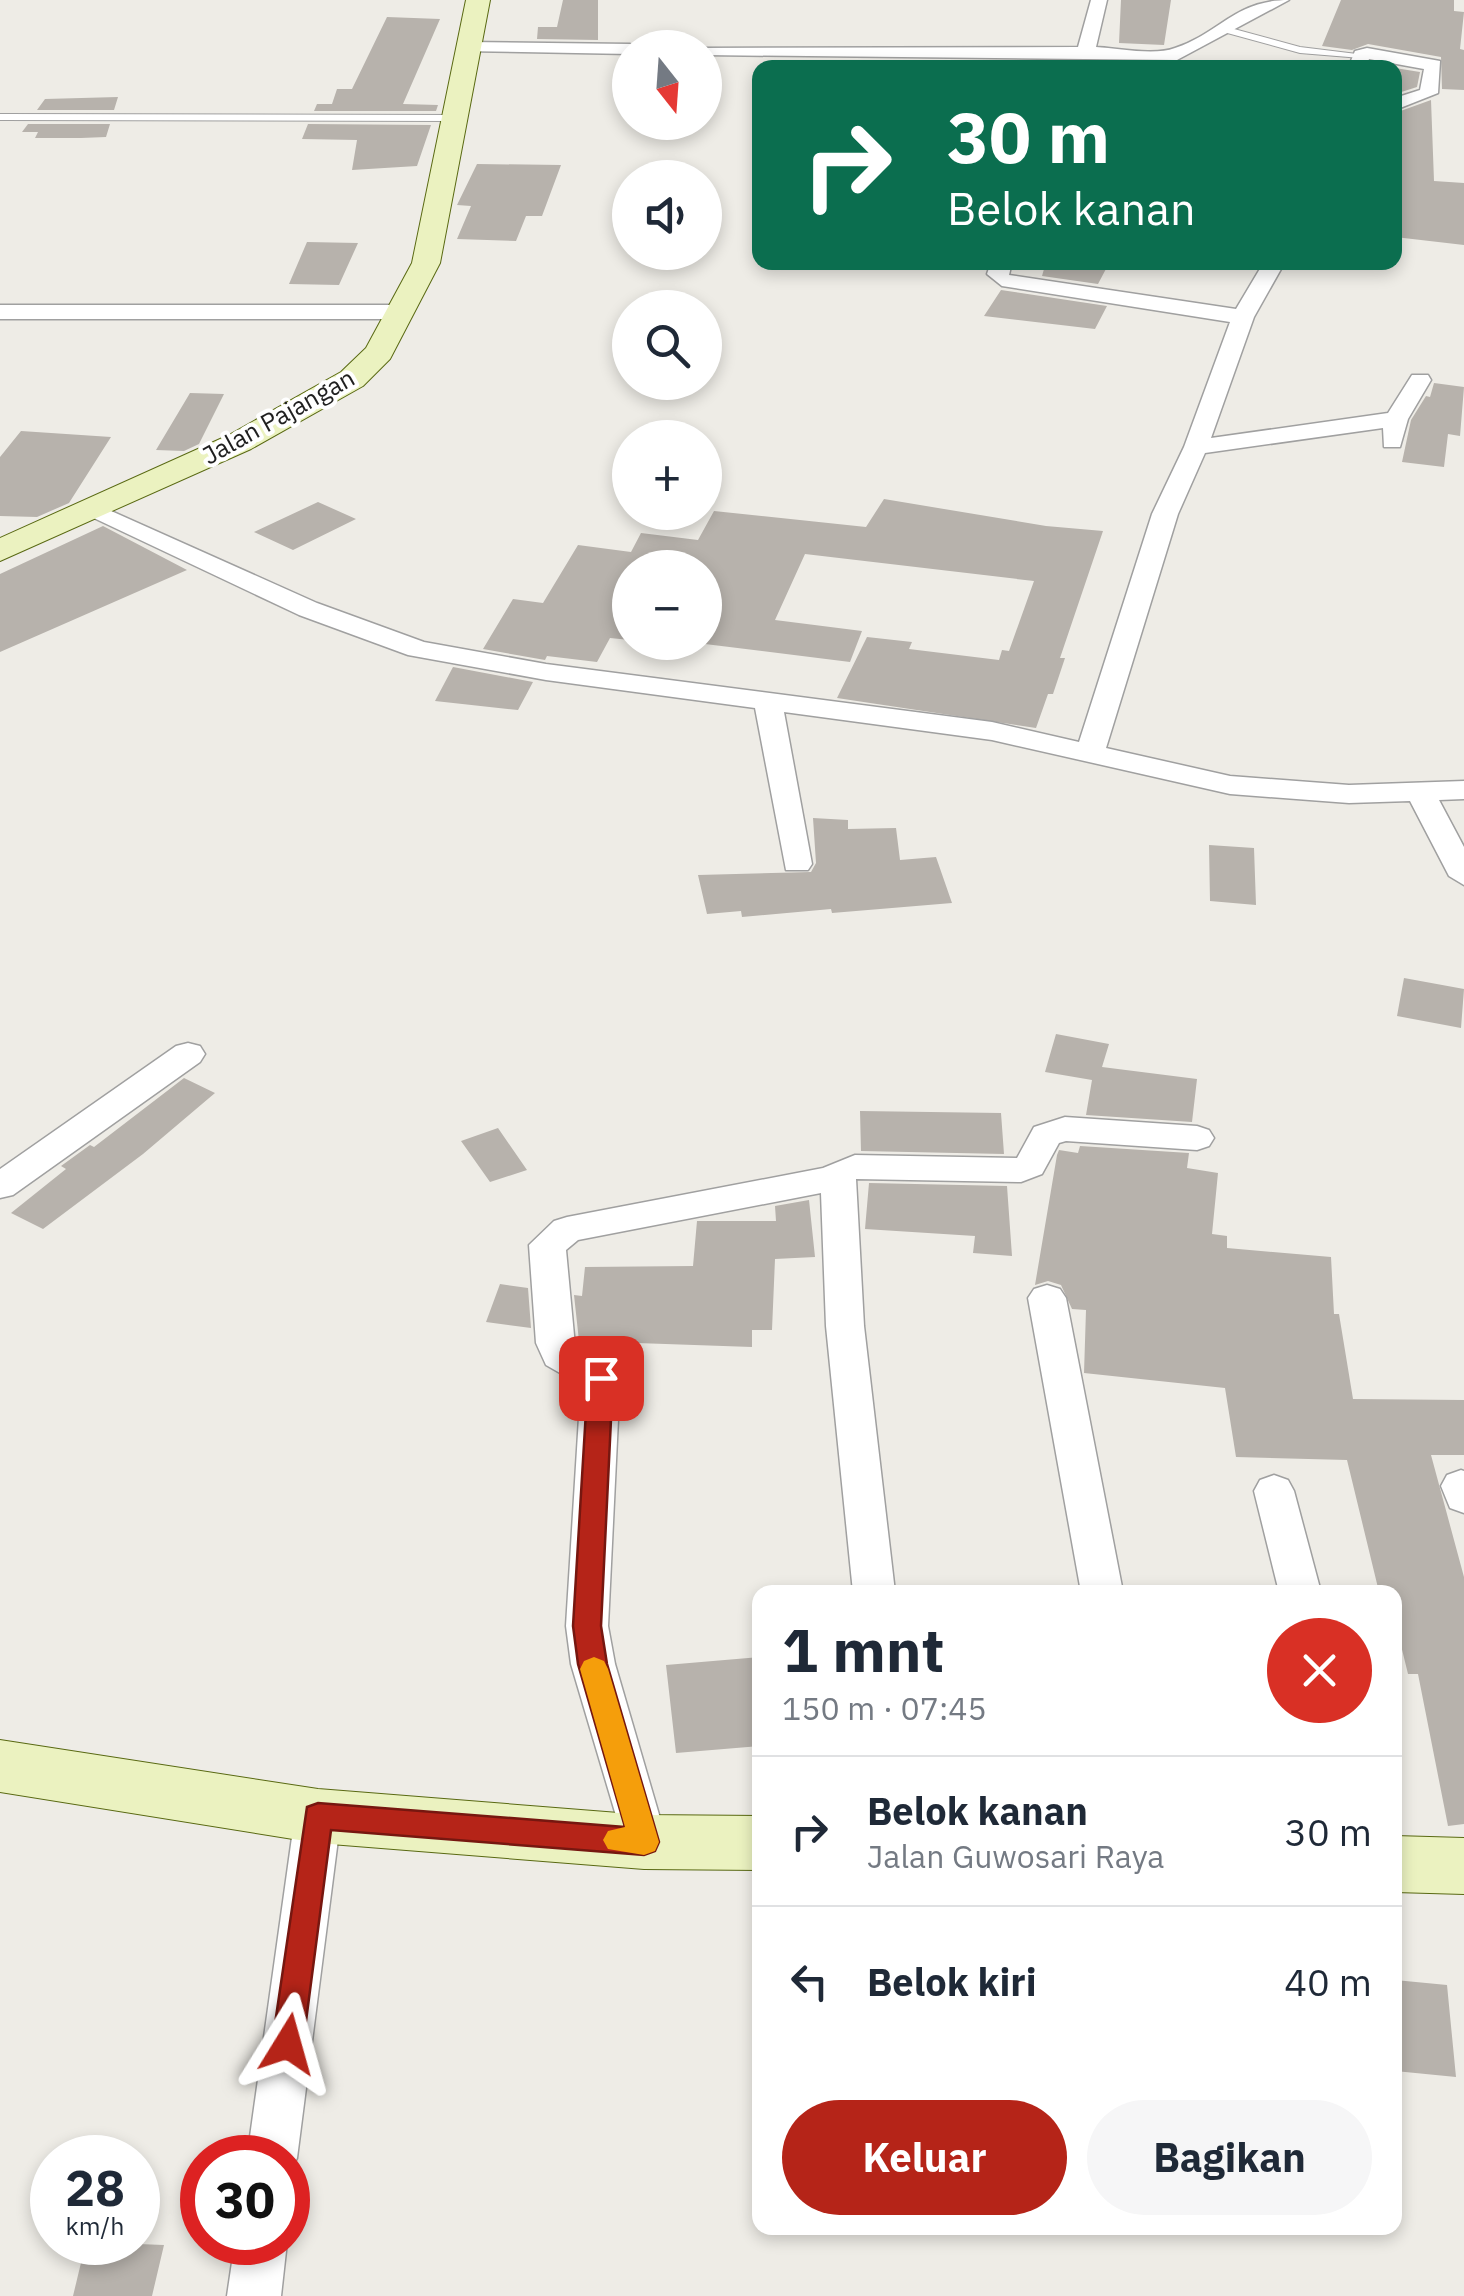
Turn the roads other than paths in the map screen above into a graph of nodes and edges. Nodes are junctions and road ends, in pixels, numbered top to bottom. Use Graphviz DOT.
graph roads {
  1 [pos="478,0"];
  2 [pos="1099,0"];
  3 [pos="1281,0"];
  4 [pos="1223,29"];
  5 [pos="612,49"];
  6 [pos="722,50"];
  7 [pos="1086,52"];
  8 [pos="467,53"];
  9 [pos="525,58"];
  10 [pos="1156,60"];
  11 [pos="1177,60"];
  12 [pos="1354,60"];
  13 [pos="1402,63"];
  14 [pos="1402,102"];
  15 [pos="0,117"];
  16 [pos="455,118"];
  17 [pos="999,270"];
  18 [pos="1270,270"];
  19 [pos="0,312"];
  20 [pos="402,312"];
  21 [pos="1243,318"];
  22 [pos="1420,380"];
  23 [pos="1196,447"];
  24 [pos="92,511"];
  25 [pos="0,551"];
  26 [pos="768,701"];
  27 [pos="1090,756"];
  28 [pos="1464,790"];
  29 [pos="1420,792"];
  30 [pos="797,864"];
  31 [pos="1464,876"];
  32 [pos="188,1054"];
  33 [pos="1197,1138"];
  34 [pos="835,1178"];
  35 [pos="0,1186"];
  36 [pos="1047,1298"];
  37 [pos="1274,1492"];
  38 [pos="873,1585"];
  39 [pos="1101,1585"];
  40 [pos="1298,1585"];
  41 [pos="0,1766"];
  42 [pos="318,1816"];
  43 [pos="644,1842"];
  44 [pos="752,1843"];
  45 [pos="1402,1864"];
  46 [pos="1464,1866"];
  47 [pos="275,2135"];
  48 [pos="258,2265"];
  49 [pos="254,2296"];
  1 -- 8 [label="main road, Jalan Pajangan"];
  2 -- 7 [label="street"];
  3 -- 4 [label="street"];
  4 -- 11 [label="street"];
  4 -- 12 [label="lane"];
  5 -- 8 [label="street"];
  6 -- 7 [label="street"];
  7 -- 10 [label="street"];
  8 -- 9 [label="street"];
  8 -- 16 [label="main road, Jalan Pajangan"];
  13 -- 14 [label="street"];
  15 -- 16 [label="lane"];
  16 -- 20 [label="main road, Jalan Pajangan"];
  17 -- 21 [label="street"];
  18 -- 21 [label="street"];
  19 -- 20 [label="street"];
  20 -- 24 [label="main road, Jalan Pajangan"];
  21 -- 23 [label="street"];
  22 -- 23 [label="street"];
  23 -- 27 [label="street"];
  24 -- 25 [label="main road, Jalan Pajangan"];
  24 -- 26 [label="street"];
  26 -- 27 [label="street"];
  26 -- 30 [label="street"];
  27 -- 29 [label="street"];
  28 -- 29 [label="street"];
  29 -- 31 [label="street"];
  32 -- 35 [label="street"];
  33 -- 34 [label="street"];
  34 -- 38 [label="street"];
  34 -- 43 [label="street"];
  36 -- 39 [label="street"];
  37 -- 40 [label="street"];
  41 -- 42 [label="main road"];
  42 -- 43 [label="main road"];
  42 -- 47 [label="street"];
  43 -- 44 [label="main road"];
  45 -- 46 [label="main road"];
  48 -- 49 [label="street"];
}
